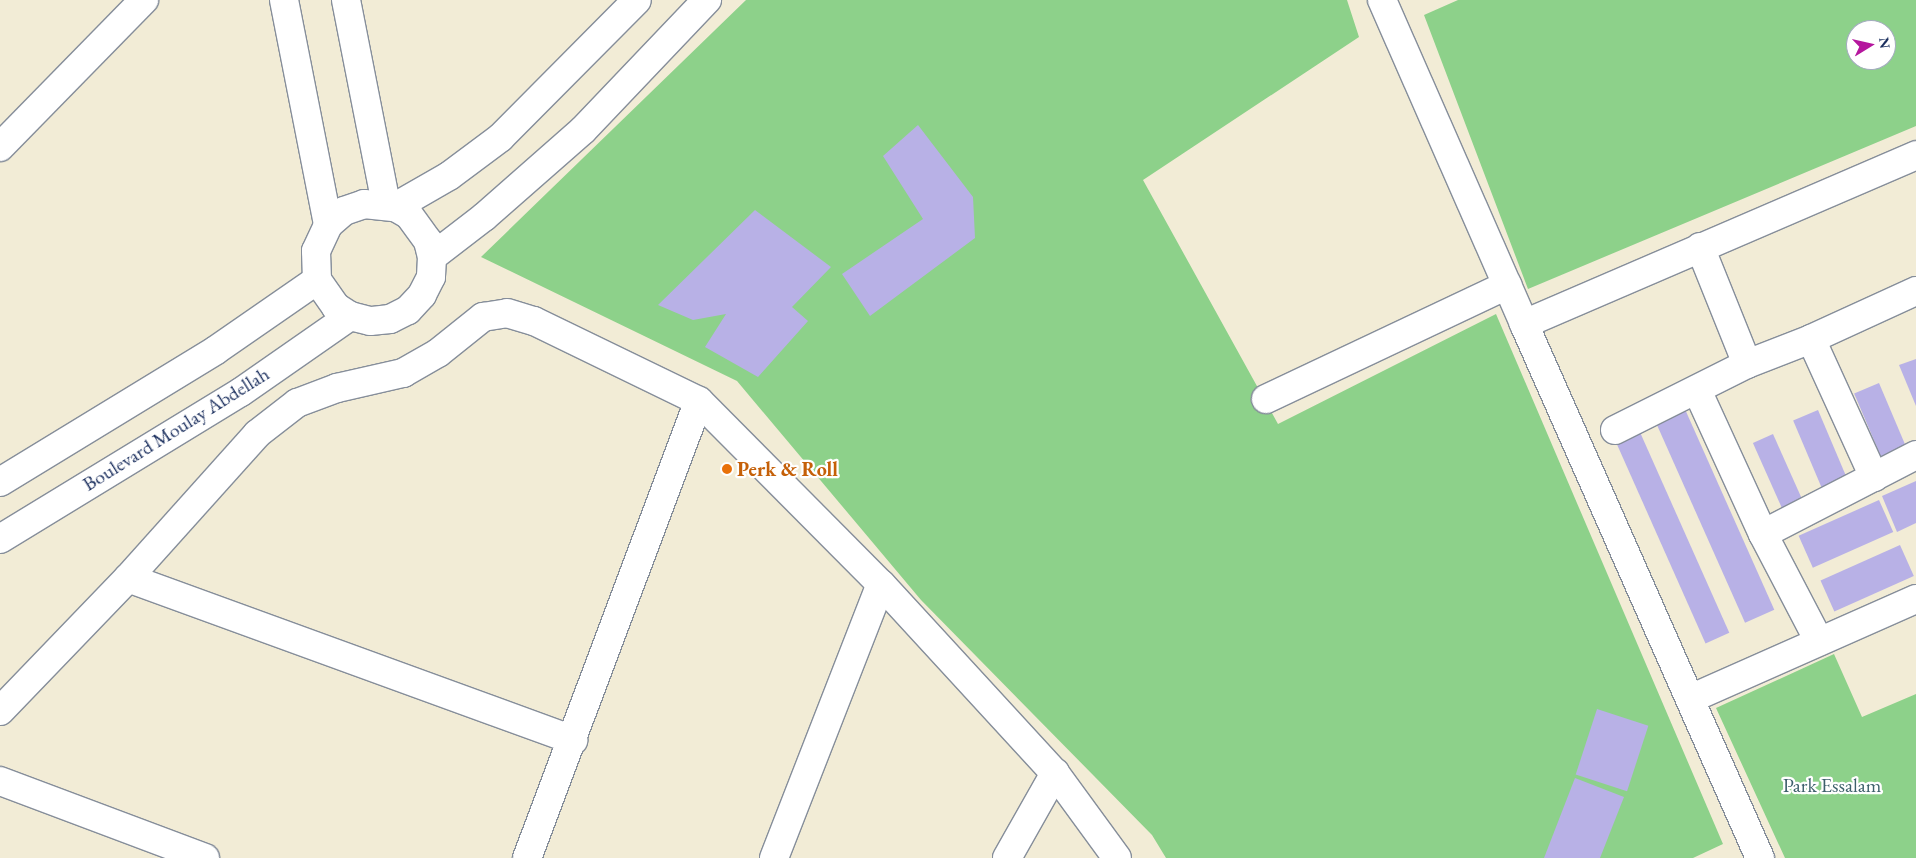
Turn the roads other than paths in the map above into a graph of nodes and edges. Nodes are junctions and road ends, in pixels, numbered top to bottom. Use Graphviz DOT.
graph roads {
  1 [pos="144,0"];
  2 [pos="284,0"];
  3 [pos="346,0"];
  4 [pos="637,0"];
  5 [pos="707,0"];
  6 [pos="1382,0"];
  7 [pos="0,147"];
  8 [pos="1916,155"];
  9 [pos="391,206"];
  10 [pos="328,225"];
  11 [pos="1700,247"];
  12 [pos="432,256"];
  13 [pos="317,280"];
  14 [pos="1507,285"];
  15 [pos="1916,291"];
  16 [pos="350,316"];
  17 [pos="1524,324"];
  18 [pos="1811,339"];
  19 [pos="1748,364"];
  20 [pos="1697,390"];
  21 [pos="1266,399"];
  22 [pos="699,401"];
  23 [pos="1615,430"];
  24 [pos="1916,455"];
  25 [pos="1874,477"];
  26 [pos="0,482"];
  27 [pos="1762,534"];
  28 [pos="0,539"];
  29 [pos="128,578"];
  30 [pos="881,584"];
  31 [pos="1916,599"];
  32 [pos="1819,642"];
  33 [pos="1690,698"];
  34 [pos="0,711"];
  35 [pos="573,740"];
  36 [pos="1055,773"];
  37 [pos="0,781"];
  38 [pos="205,858"];
  39 [pos="527,858"];
  40 [pos="774,858"];
  41 [pos="1008,858"];
  42 [pos="1117,858"];
  43 [pos="1760,858"];
  1 -- 7 [label="street"];
  2 -- 10 [label="street"];
  3 -- 9 [label="street"];
  4 -- 9 [label="street"];
  5 -- 12 [label="street"];
  6 -- 14 [label="street"];
  8 -- 11 [label="street"];
  9 -- 10 [label="street"];
  9 -- 12 [label="street"];
  10 -- 13 [label="street"];
  11 -- 17 [label="street"];
  11 -- 19 [label="street"];
  12 -- 16 [label="street"];
  13 -- 16 [label="street"];
  13 -- 26 [label="street"];
  14 -- 17 [label="street"];
  14 -- 21 [label="street"];
  15 -- 18 [label="street"];
  16 -- 28 [label="street, Boulevard Moulay Abdellah"];
  17 -- 33 [label="street"];
  18 -- 19 [label="street"];
  18 -- 25 [label="street"];
  19 -- 20 [label="street"];
  20 -- 23 [label="street"];
  20 -- 27 [label="street"];
  22 -- 29 [label="street"];
  22 -- 30 [label="street"];
  22 -- 35 [label="street"];
  24 -- 25 [label="street"];
  25 -- 27 [label="street"];
  27 -- 32 [label="street"];
  29 -- 34 [label="street"];
  29 -- 35 [label="street"];
  30 -- 36 [label="street"];
  30 -- 40 [label="street"];
  31 -- 32 [label="street"];
  32 -- 33 [label="street"];
  33 -- 43 [label="street"];
  35 -- 39 [label="street"];
  36 -- 41 [label="street"];
  36 -- 42 [label="street"];
  37 -- 38 [label="street"];
}
